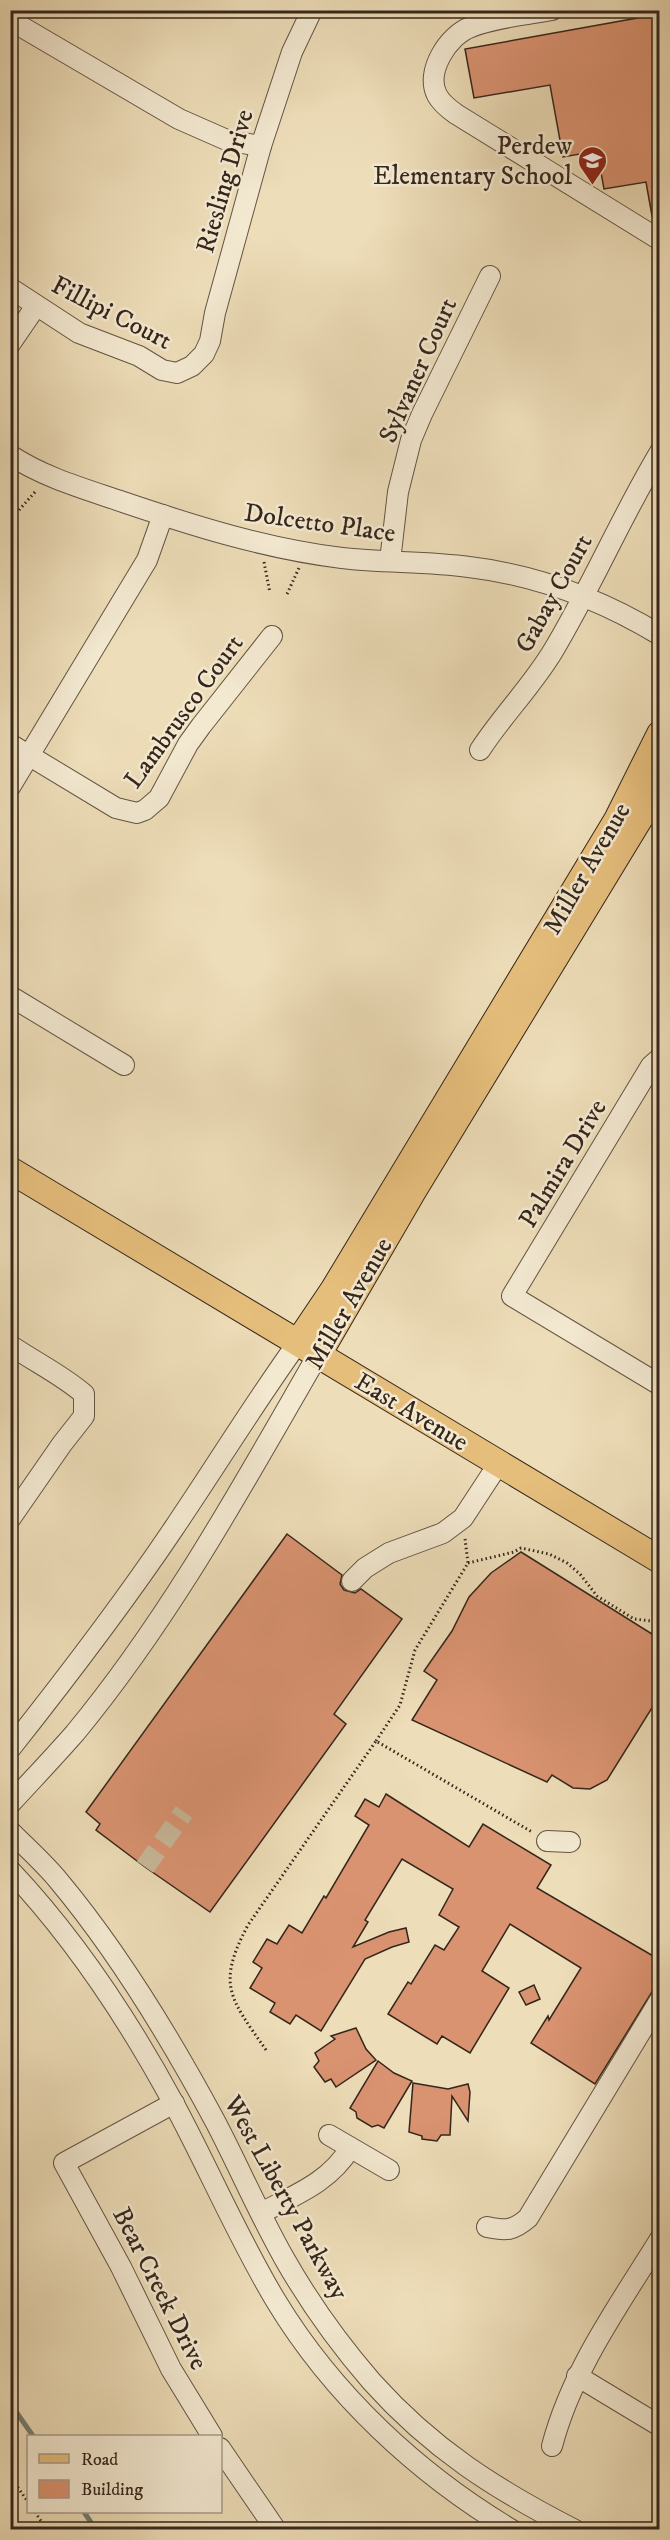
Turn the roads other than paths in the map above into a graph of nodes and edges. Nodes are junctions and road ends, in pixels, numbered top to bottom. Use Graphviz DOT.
graph roads {
  1 [pos="312,10"];
  2 [pos="552,10"];
  3 [pos="10,20"];
  4 [pos="261,146"];
  5 [pos="660,240"];
  6 [pos="490,276"];
  7 [pos="10,288"];
  8 [pos="36,306"];
  9 [pos="10,344"];
  10 [pos="192,366"];
  11 [pos="660,452"];
  12 [pos="10,455"];
  13 [pos="163,515"];
  14 [pos="390,561"];
  15 [pos="584,597"];
  16 [pos="660,635"];
  17 [pos="272,636"];
  18 [pos="660,734"];
  19 [pos="10,744"];
  20 [pos="480,750"];
  21 [pos="29,756"];
  22 [pos="660,785"];
  23 [pos="10,787"];
  24 [pos="10,996"];
  25 [pos="660,1058"];
  26 [pos="124,1065"];
  27 [pos="10,1170"];
  28 [pos="10,1345"];
  29 [pos="309,1347"];
  30 [pos="660,1385"];
  31 [pos="499,1463"];
  32 [pos="10,1519"];
  33 [pos="660,1560"];
  34 [pos="352,1581"];
  35 [pos="10,1749"];
  36 [pos="10,1804"];
  37 [pos="10,1831"];
  38 [pos="547,1841"];
  39 [pos="570,1842"];
  40 [pos="10,1869"];
  41 [pos="660,2000"];
  42 [pos="174,2103"];
  43 [pos="329,2135"];
  44 [pos="351,2148"];
  45 [pos="389,2170"];
  46 [pos="261,2213"];
  47 [pos="487,2227"];
  48 [pos="660,2239"];
  49 [pos="577,2376"];
  50 [pos="660,2426"];
  51 [pos="211,2435"];
  52 [pos="552,2446"];
  53 [pos="222,2451"];
  54 [pos="276,2529"];
  55 [pos="512,2529"];
  56 [pos="575,2529"];
  1 -- 4 [label="street, Riesling Drive"];
  2 -- 5 [label="street"];
  3 -- 4 [label="street"];
  4 -- 10 [label="street, Riesling Drive"];
  6 -- 14 [label="street, Sylvaner Court"];
  7 -- 8 [label="street, Fillipi Court"];
  8 -- 9 [label="street"];
  8 -- 10 [label="street, Fillipi Court"];
  11 -- 15 [label="street, Gabay Court"];
  12 -- 13 [label="street, Dolcetto Place"];
  13 -- 14 [label="street, Dolcetto Place"];
  13 -- 21 [label="street"];
  14 -- 15 [label="street, Dolcetto Place"];
  15 -- 16 [label="street, Dolcetto Place"];
  15 -- 20 [label="street, Gabay Court"];
  17 -- 21 [label="street, Lambrusco Court"];
  18 -- 29 [label="main road, Miller Avenue"];
  19 -- 21 [label="street, Lambrusco Court"];
  21 -- 23 [label="street"];
  22 -- 29 [label="main road, Miller Avenue"];
  24 -- 26 [label="street"];
  25 -- 30 [label="street, Palmira Drive"];
  27 -- 29 [label="main road, East Avenue"];
  28 -- 32 [label="street"];
  29 -- 31 [label="main road, East Avenue"];
  29 -- 35 [label="street, Miller Avenue"];
  29 -- 36 [label="street, Miller Avenue"];
  31 -- 33 [label="main road, East Avenue"];
  31 -- 34 [label="street"];
  37 -- 46 [label="street, West Liberty Parkway"];
  38 -- 39 [label="street"];
  40 -- 42 [label="street"];
  41 -- 47 [label="street"];
  42 -- 51 [label="street, Bear Creek Drive"];
  42 -- 55 [label="street"];
  43 -- 44 [label="street"];
  44 -- 45 [label="street"];
  44 -- 46 [label="street"];
  46 -- 56 [label="street, West Liberty Parkway"];
  48 -- 49 [label="street"];
  49 -- 50 [label="street"];
  49 -- 52 [label="street"];
  53 -- 54 [label="street"];
}
